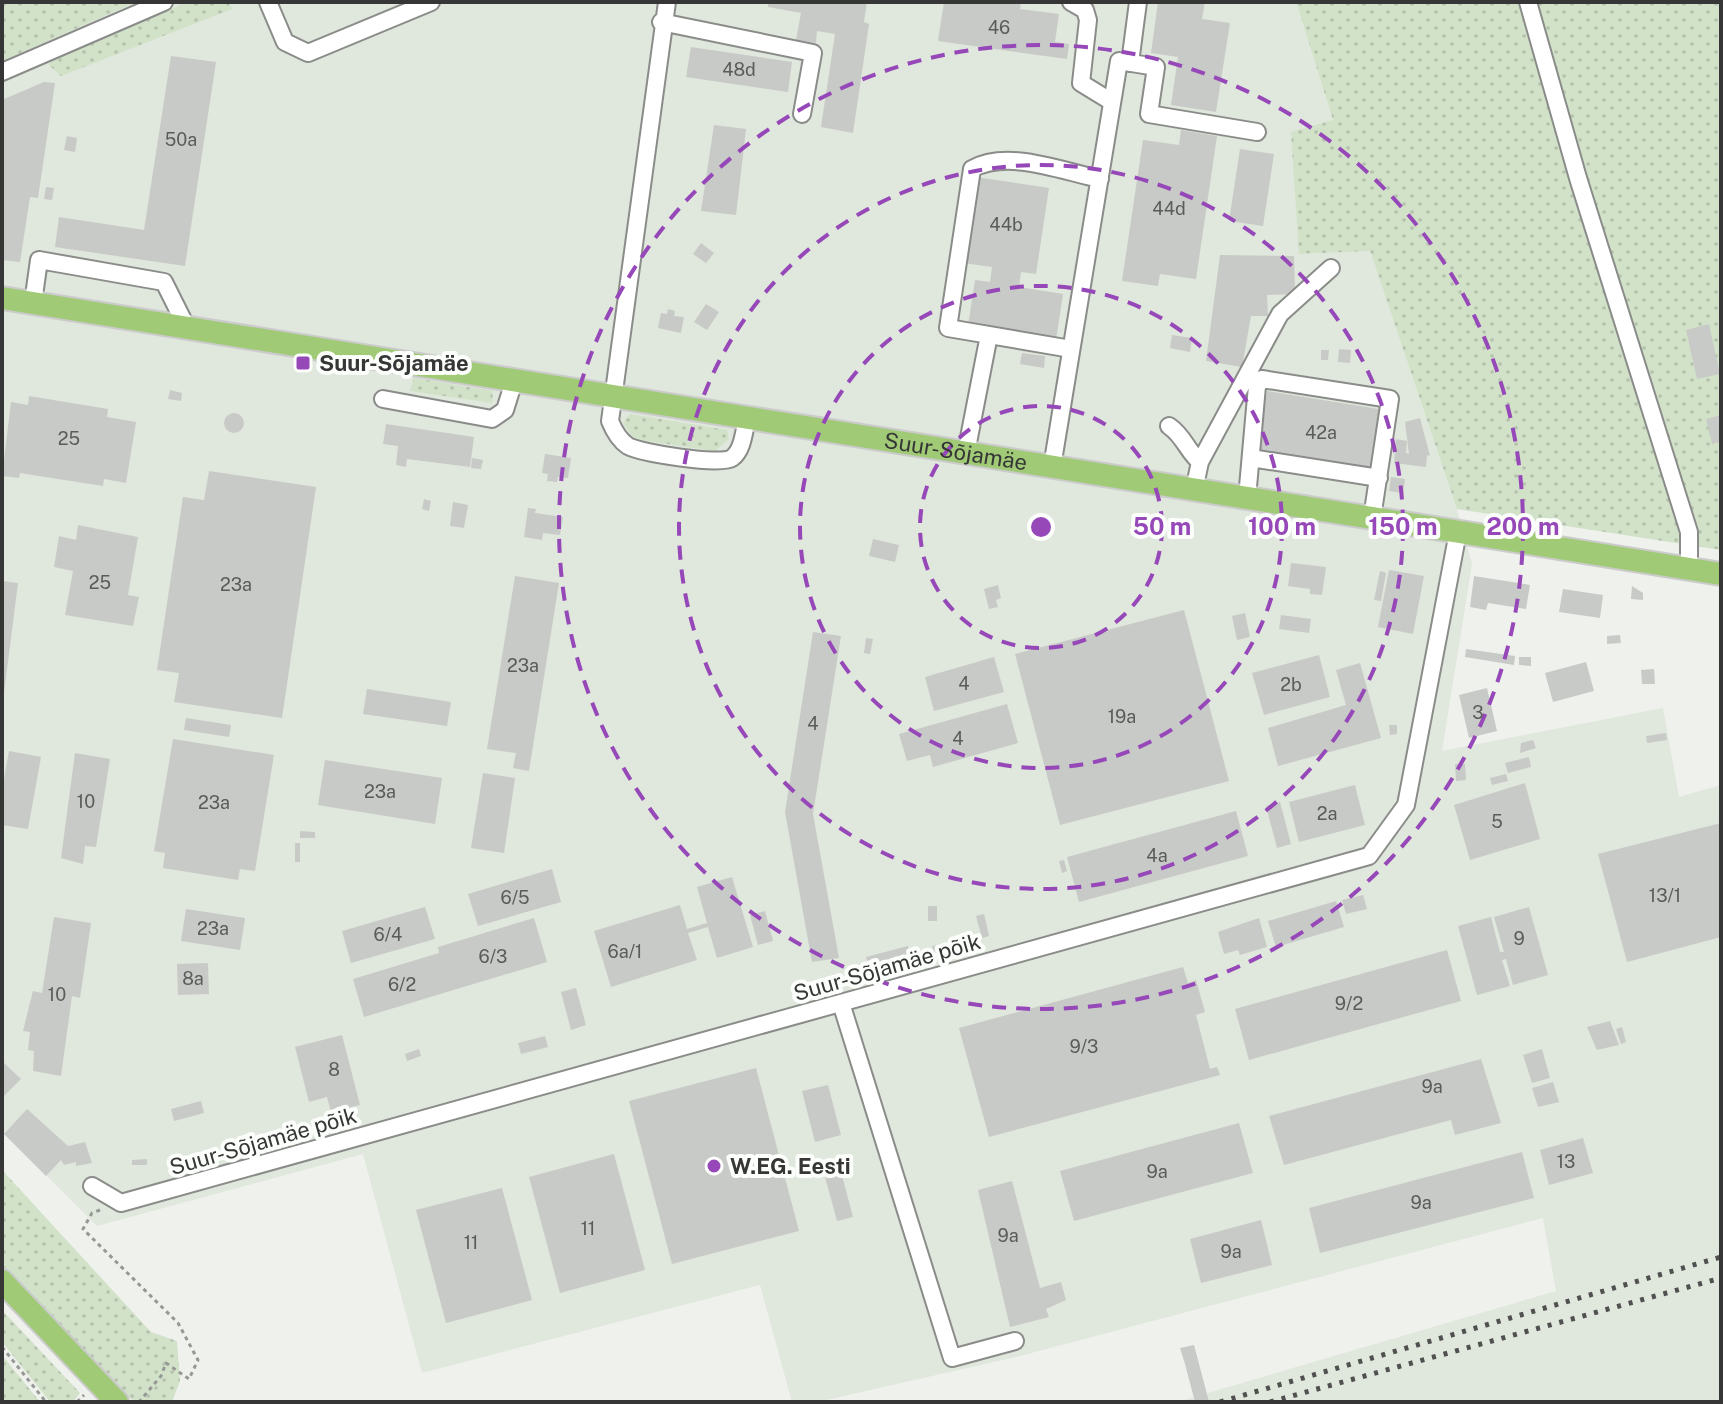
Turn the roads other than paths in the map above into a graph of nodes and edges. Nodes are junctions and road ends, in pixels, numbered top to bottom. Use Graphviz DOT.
graph roads {
  1 [pos="164,2"];
  2 [pos="268,2"];
  3 [pos="431,2"];
  4 [pos="667,2"];
  5 [pos="1071,2"];
  6 [pos="1138,2"];
  7 [pos="1528,2"];
  8 [pos="661,22"];
  9 [pos="1130,63"];
  10 [pos="2,72"];
  11 [pos="1112,102"];
  12 [pos="802,114"];
  13 [pos="1257,132"];
  14 [pos="1100,179"];
  15 [pos="1331,268"];
  16 [pos="2,298"];
  17 [pos="33,303"];
  18 [pos="187,328"];
  19 [pos="989,335"];
  20 [pos="1071,349"];
  21 [pos="514,381"];
  22 [pos="613,397"];
  23 [pos="383,399"];
  24 [pos="747,418"];
  25 [pos="1169,426"];
  26 [pos="966,453"];
  27 [pos="1251,458"];
  28 [pos="1200,462"];
  29 [pos="1052,467"];
  30 [pos="1379,478"];
  31 [pos="1194,490"];
  32 [pos="1247,498"];
  33 [pos="1372,518"];
  34 [pos="1458,532"];
  35 [pos="1689,569"];
  36 [pos="1721,574"];
  37 [pos="841,1003"];
  38 [pos="92,1186"];
  39 [pos="2,1281"];
  40 [pos="1015,1341"];
  41 [pos="103,1395"];
  1 -- 10 [label="street"];
  2 -- 3 [label="street"];
  4 -- 8 [label="street"];
  5 -- 11 [label="street"];
  6 -- 9 [label="street"];
  7 -- 35 [label="street"];
  8 -- 12 [label="street"];
  8 -- 22 [label="street"];
  9 -- 11 [label="street"];
  9 -- 13 [label="street"];
  11 -- 14 [label="street"];
  14 -- 19 [label="street"];
  14 -- 20 [label="street"];
  15 -- 28 [label="street"];
  16 -- 17 [label="main road, Suur-Sõjamäe"];
  17 -- 18 [label="main road, Suur-Sõjamäe"];
  17 -- 18 [label="street"];
  18 -- 21 [label="main road, Suur-Sõjamäe"];
  19 -- 20 [label="street"];
  19 -- 26 [label="street"];
  20 -- 29 [label="street"];
  21 -- 22 [label="main road, Suur-Sõjamäe"];
  21 -- 23 [label="street"];
  22 -- 24 [label="main road, Suur-Sõjamäe"];
  22 -- 24 [label="street"];
  24 -- 26 [label="main road, Suur-Sõjamäe"];
  25 -- 28 [label="street"];
  26 -- 29 [label="main road, Suur-Sõjamäe"];
  27 -- 30 [label="street"];
  27 -- 30 [label="street"];
  27 -- 32 [label="street"];
  28 -- 31 [label="street"];
  29 -- 31 [label="main road, Suur-Sõjamäe"];
  30 -- 33 [label="street"];
  31 -- 32 [label="main road, Suur-Sõjamäe"];
  32 -- 33 [label="main road, Suur-Sõjamäe"];
  33 -- 34 [label="main road, Suur-Sõjamäe"];
  34 -- 35 [label="main road, Suur-Sõjamäe"];
  34 -- 37 [label="street, Suur-Sõjamäe põik"];
  35 -- 36 [label="main road, Suur-Sõjamäe"];
  37 -- 38 [label="street, Suur-Sõjamäe põik"];
  37 -- 40 [label="street"];
  39 -- 41 [label="main road"];
}
